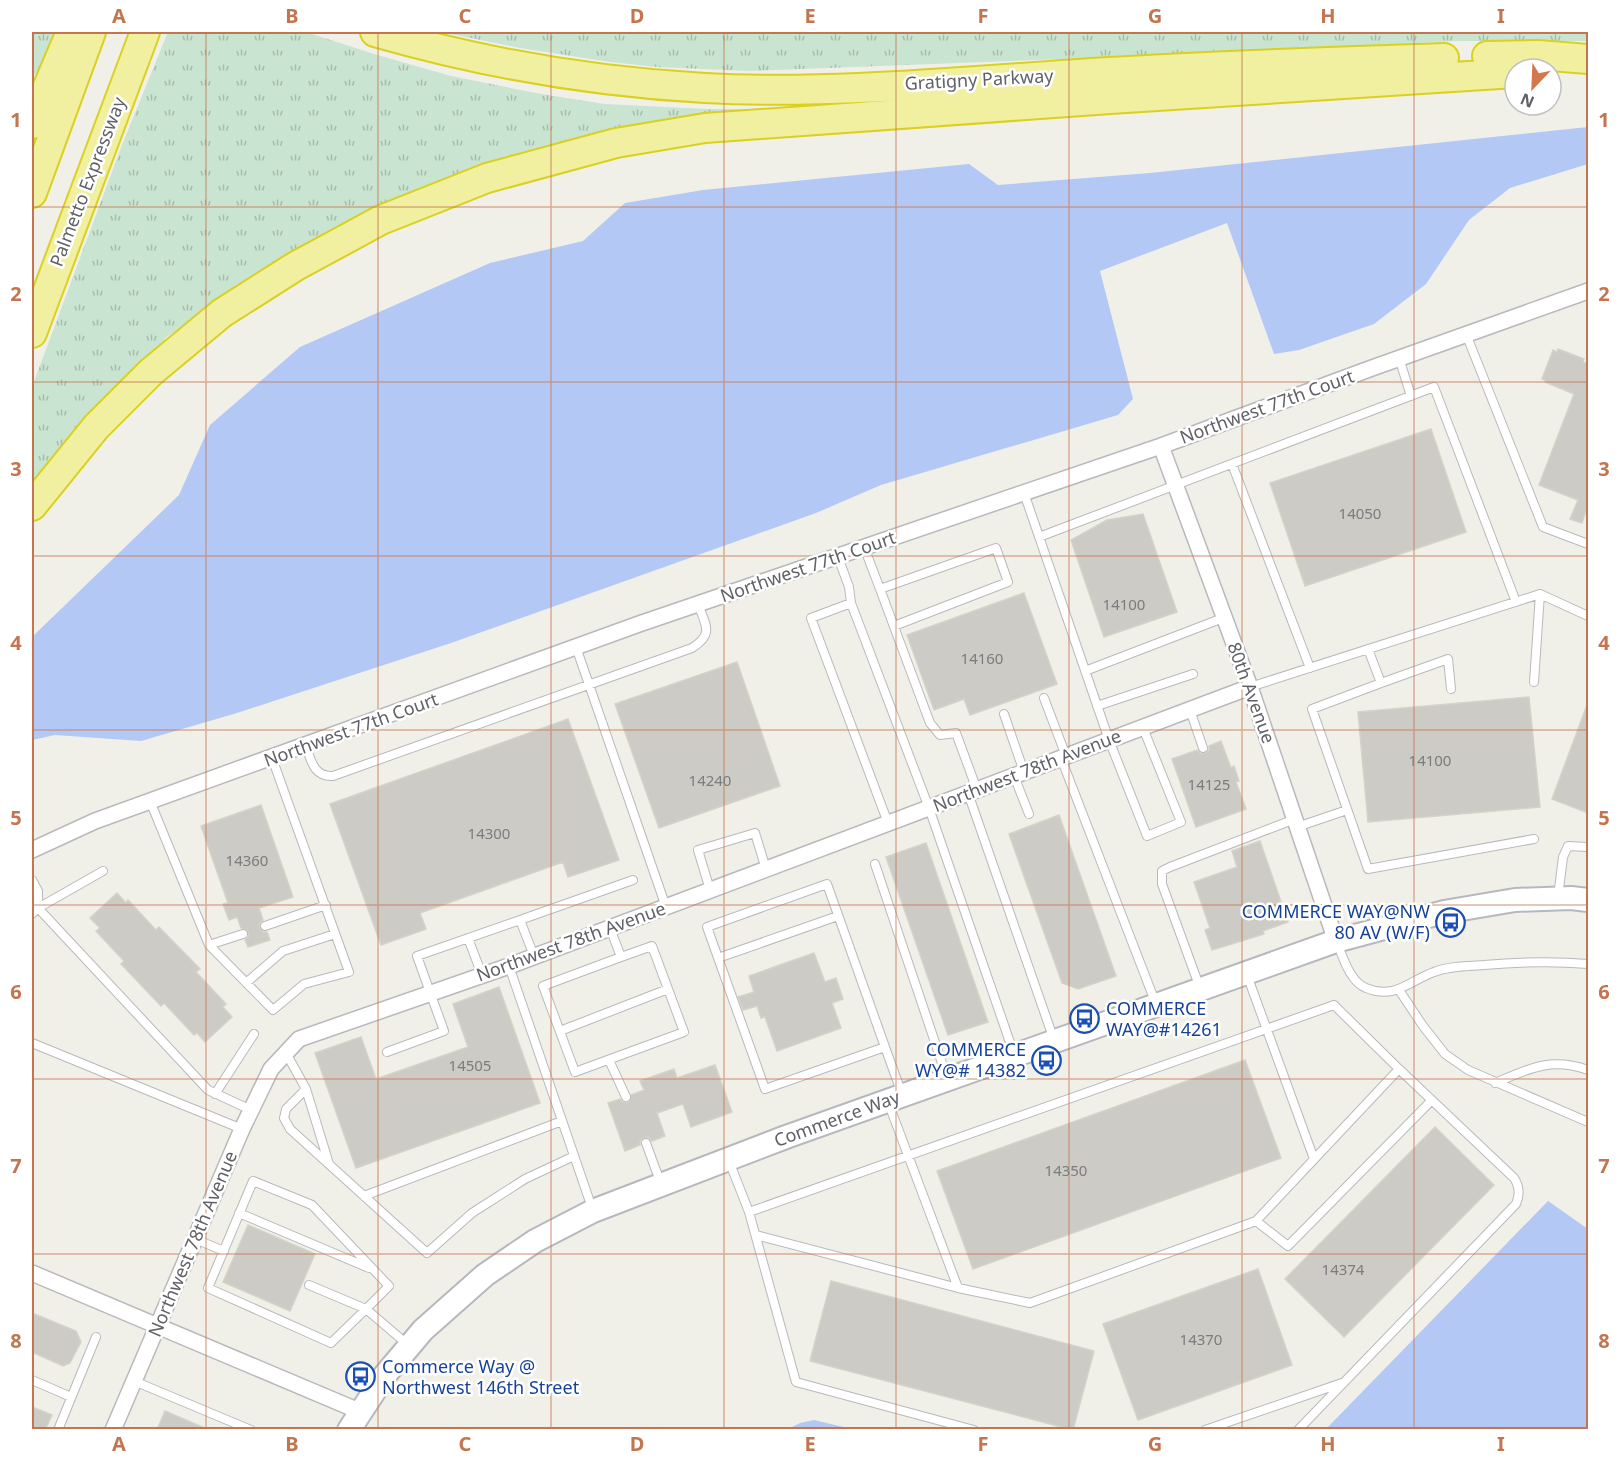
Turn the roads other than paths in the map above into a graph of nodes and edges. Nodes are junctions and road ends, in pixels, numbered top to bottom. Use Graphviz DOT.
graph roads {
  1 [pos="70,32"];
  2 [pos="92,32"];
  3 [pos="128,32"];
  4 [pos="146,32"];
  5 [pos="375,32"];
  6 [pos="1588,59"];
  7 [pos="1588,68"];
  8 [pos="1563,70"];
  9 [pos="1503,74"];
  10 [pos="32,124"];
  11 [pos="32,193"];
  12 [pos="32,289"];
  13 [pos="1588,291"];
  14 [pos="32,333"];
  15 [pos="1466,334"];
  16 [pos="1399,358"];
  17 [pos="1411,396"];
  18 [pos="1161,446"];
  19 [pos="1232,464"];
  20 [pos="1175,486"];
  21 [pos="1024,493"];
  22 [pos="32,506"];
  23 [pos="1039,537"];
  24 [pos="1588,544"];
  25 [pos="864,547"];
  26 [pos="838,557"];
  27 [pos="880,589"];
  28 [pos="1540,594"];
  29 [pos="1516,602"];
  30 [pos="851,603"];
  31 [pos="698,604"];
  32 [pos="1588,616"];
  33 [pos="1223,618"];
  34 [pos="894,626"];
  35 [pos="576,647"];
  36 [pos="1368,649"];
  37 [pos="1310,668"];
  38 [pos="1085,671"];
  39 [pos="1193,674"];
  40 [pos="1534,682"];
  41 [pos="1381,683"];
  42 [pos="589,685"];
  43 [pos="1250,687"];
  44 [pos="1451,689"];
  45 [pos="1044,698"];
  46 [pos="1097,706"];
  47 [pos="1190,710"];
  48 [pos="1004,714"];
  49 [pos="1143,728"];
  50 [pos="1109,740"];
  51 [pos="306,746"];
  52 [pos="1203,748"];
  53 [pos="1064,757"];
  54 [pos="272,758"];
  55 [pos="1019,774"];
  56 [pos="973,791"];
  57 [pos="150,801"];
  58 [pos="929,808"];
  59 [pos="1347,810"];
  60 [pos="1029,814"];
  61 [pos="888,823"];
  62 [pos="1296,823"];
  63 [pos="1534,839"];
  64 [pos="1588,847"];
  65 [pos="32,849"];
  66 [pos="875,864"];
  67 [pos="766,869"];
  68 [pos="104,871"];
  69 [pos="32,880"];
  70 [pos="633,880"];
  71 [pos="710,890"];
  72 [pos="1558,898"];
  73 [pos="1588,900"];
  74 [pos="326,905"];
  75 [pos="35,907"];
  76 [pos="666,907"];
  77 [pos="32,914"];
  78 [pos="838,916"];
  79 [pos="520,920"];
  80 [pos="265,926"];
  81 [pos="610,928"];
  82 [pos="243,934"];
  83 [pos="335,934"];
  84 [pos="468,938"];
  85 [pos="1336,942"];
  86 [pos="209,945"];
  87 [pos="534,956"];
  88 [pos="621,957"];
  89 [pos="718,958"];
  90 [pos="1588,964"];
  91 [pos="509,966"];
  92 [pos="1247,973"];
  93 [pos="482,975"];
  94 [pos="246,983"];
  95 [pos="668,989"];
  96 [pos="1201,990"];
  97 [pos="1399,990"];
  98 [pos="430,993"];
  99 [pos="1157,1005"];
  100 [pos="1267,1029"];
  101 [pos="560,1030"];
  102 [pos="254,1034"];
  103 [pos="1055,1041"];
  104 [pos="32,1042"];
  105 [pos="885,1047"];
  106 [pos="387,1052"];
  107 [pos="286,1053"];
  108 [pos="1015,1056"];
  109 [pos="609,1060"];
  110 [pos="1399,1069"];
  111 [pos="1588,1070"];
  112 [pos="948,1080"];
  113 [pos="1496,1083"];
  114 [pos="306,1089"];
  115 [pos="215,1094"];
  116 [pos="626,1097"];
  117 [pos="895,1098"];
  118 [pos="1432,1100"];
  119 [pos="251,1110"];
  120 [pos="562,1121"];
  121 [pos="1588,1122"];
  122 [pos="242,1129"];
  123 [pos="646,1143"];
  124 [pos="574,1156"];
  125 [pos="908,1157"];
  126 [pos="728,1159"];
  127 [pos="1314,1159"];
  128 [pos="329,1164"];
  129 [pos="662,1185"];
  130 [pos="364,1196"];
  131 [pos="593,1211"];
  132 [pos="749,1212"];
  133 [pos="239,1214"];
  134 [pos="1256,1221"];
  135 [pos="756,1235"];
  136 [pos="195,1239"];
  137 [pos="224,1251"];
  138 [pos="373,1270"];
  139 [pos="32,1273"];
  140 [pos="309,1285"];
  141 [pos="958,1288"];
  142 [pos="366,1309"];
  143 [pos="157,1327"];
  144 [pos="96,1337"];
  145 [pos="409,1346"];
  146 [pos="32,1380"];
  147 [pos="134,1381"];
  148 [pos="1344,1382"];
  149 [pos="71,1397"];
  150 [pos="354,1420"];
  151 [pos="58,1430"];
  152 [pos="113,1430"];
  153 [pos="251,1430"];
  154 [pos="974,1430"];
  155 [pos="1205,1430"];
  156 [pos="1298,1430"];
  1 -- 10 [label="highway"];
  2 -- 11 [label="highway"];
  3 -- 12 [label="highway"];
  4 -- 14 [label="highway, Palmetto Expressway"];
  5 -- 6 [label="highway, Gratigny Parkway"];
  7 -- 8 [label="highway"];
  9 -- 22 [label="highway"];
  13 -- 15 [label="street, Northwest 77th Court"];
  15 -- 16 [label="street, Northwest 77th Court"];
  15 -- 24 [label="lane"];
  16 -- 17 [label="lane"];
  16 -- 18 [label="street, Northwest 77th Court"];
  17 -- 19 [label="lane"];
  17 -- 29 [label="lane"];
  18 -- 20 [label="street, 80th Avenue"];
  18 -- 21 [label="street, Northwest 77th Court"];
  19 -- 20 [label="lane"];
  19 -- 37 [label="lane"];
  20 -- 23 [label="lane"];
  20 -- 33 [label="street, 80th Avenue"];
  21 -- 23 [label="lane"];
  21 -- 25 [label="street, Northwest 77th Court"];
  23 -- 38 [label="lane"];
  25 -- 26 [label="street, Northwest 77th Court"];
  25 -- 27 [label="lane"];
  26 -- 30 [label="lane"];
  26 -- 31 [label="street, Northwest 77th Court"];
  27 -- 34 [label="lane"];
  27 -- 34 [label="lane"];
  28 -- 29 [label="lane"];
  28 -- 32 [label="lane"];
  28 -- 40 [label="lane"];
  29 -- 36 [label="lane"];
  30 -- 58 [label="lane"];
  30 -- 61 [label="lane"];
  31 -- 35 [label="street, Northwest 77th Court"];
  31 -- 42 [label="lane"];
  33 -- 38 [label="lane"];
  33 -- 43 [label="street, 80th Avenue"];
  34 -- 56 [label="lane"];
  35 -- 42 [label="lane"];
  35 -- 51 [label="street, Northwest 77th Court"];
  36 -- 37 [label="lane"];
  36 -- 41 [label="lane"];
  37 -- 43 [label="lane"];
  38 -- 46 [label="lane"];
  39 -- 46 [label="lane"];
  41 -- 44 [label="lane"];
  41 -- 59 [label="lane"];
  42 -- 51 [label="lane"];
  42 -- 76 [label="lane"];
  43 -- 47 [label="street, Northwest 78th Avenue"];
  43 -- 62 [label="street, 80th Avenue"];
  45 -- 53 [label="lane"];
  46 -- 50 [label="lane"];
  47 -- 49 [label="street, Northwest 78th Avenue"];
  47 -- 52 [label="lane"];
  48 -- 55 [label="lane"];
  49 -- 50 [label="street, Northwest 78th Avenue"];
  49 -- 50 [label="lane"];
  50 -- 53 [label="street, Northwest 78th Avenue"];
  51 -- 54 [label="street, Northwest 77th Court"];
  53 -- 55 [label="street, Northwest 78th Avenue"];
  53 -- 99 [label="lane"];
  54 -- 57 [label="street, Northwest 77th Court"];
  54 -- 74 [label="lane"];
  55 -- 56 [label="street, Northwest 78th Avenue"];
  55 -- 60 [label="lane"];
  56 -- 58 [label="street, Northwest 78th Avenue"];
  56 -- 103 [label="lane"];
  57 -- 65 [label="street, Northwest 77th Court"];
  57 -- 86 [label="lane"];
  58 -- 61 [label="street, Northwest 78th Avenue"];
  58 -- 108 [label="lane"];
  59 -- 62 [label="lane"];
  59 -- 63 [label="lane"];
  61 -- 67 [label="street, Northwest 78th Avenue"];
  62 -- 85 [label="street, 80th Avenue"];
  62 -- 96 [label="lane"];
  64 -- 72 [label="lane"];
  66 -- 112 [label="lane"];
  67 -- 71 [label="street, Northwest 78th Avenue"];
  67 -- 71 [label="lane"];
  68 -- 75 [label="lane"];
  69 -- 75 [label="lane"];
  70 -- 79 [label="lane"];
  71 -- 76 [label="street, Northwest 78th Avenue"];
  72 -- 73 [label="street, Commerce Way"];
  72 -- 85 [label="street, Commerce Way"];
  74 -- 80 [label="lane"];
  74 -- 83 [label="lane"];
  75 -- 77 [label="lane"];
  75 -- 115 [label="lane"];
  76 -- 81 [label="street, Northwest 78th Avenue"];
  78 -- 89 [label="lane"];
  78 -- 89 [label="lane"];
  78 -- 105 [label="lane"];
  79 -- 84 [label="lane"];
  79 -- 87 [label="lane"];
  81 -- 87 [label="street, Northwest 78th Avenue"];
  81 -- 88 [label="lane"];
  82 -- 86 [label="lane"];
  83 -- 94 [label="lane"];
  83 -- 94 [label="lane"];
  84 -- 93 [label="lane"];
  84 -- 98 [label="lane"];
  85 -- 92 [label="street, Commerce Way"];
  85 -- 97 [label="lane"];
  86 -- 94 [label="lane"];
  87 -- 91 [label="street, Northwest 78th Avenue"];
  88 -- 95 [label="lane"];
  88 -- 101 [label="lane"];
  89 -- 105 [label="lane"];
  90 -- 97 [label="lane"];
  91 -- 93 [label="street, Northwest 78th Avenue"];
  91 -- 120 [label="lane"];
  92 -- 96 [label="street, Commerce Way"];
  92 -- 100 [label="lane"];
  93 -- 98 [label="street, Northwest 78th Avenue"];
  95 -- 101 [label="lane"];
  95 -- 109 [label="lane"];
  96 -- 99 [label="street, Commerce Way"];
  97 -- 113 [label="lane"];
  98 -- 106 [label="lane"];
  98 -- 107 [label="street, Northwest 78th Avenue"];
  99 -- 103 [label="street, Commerce Way"];
  100 -- 110 [label="lane"];
  100 -- 125 [label="lane"];
  100 -- 127 [label="lane"];
  101 -- 109 [label="lane"];
  102 -- 115 [label="lane"];
  103 -- 108 [label="street, Commerce Way"];
  104 -- 122 [label="lane"];
  105 -- 117 [label="lane"];
  107 -- 114 [label="lane"];
  107 -- 119 [label="street, Northwest 78th Avenue"];
  108 -- 112 [label="street, Commerce Way"];
  109 -- 116 [label="lane"];
  110 -- 118 [label="lane"];
  110 -- 127 [label="lane"];
  111 -- 113 [label="lane"];
  112 -- 117 [label="street, Commerce Way"];
  113 -- 121 [label="lane"];
  114 -- 128 [label="lane"];
  114 -- 128 [label="lane"];
  115 -- 119 [label="lane"];
  117 -- 125 [label="lane"];
  117 -- 126 [label="street, Commerce Way"];
  118 -- 134 [label="lane"];
  118 -- 148 [label="lane"];
  119 -- 122 [label="street, Northwest 78th Avenue"];
  120 -- 124 [label="lane"];
  120 -- 130 [label="lane"];
  122 -- 136 [label="street, Northwest 78th Avenue"];
  123 -- 129 [label="lane"];
  124 -- 130 [label="lane"];
  124 -- 131 [label="lane"];
  125 -- 132 [label="lane"];
  125 -- 141 [label="lane"];
  126 -- 129 [label="street, Commerce Way"];
  126 -- 132 [label="lane"];
  127 -- 134 [label="lane"];
  128 -- 130 [label="lane"];
  129 -- 131 [label="street, Commerce Way"];
  131 -- 145 [label="street, Commerce Way"];
  132 -- 135 [label="lane"];
  133 -- 137 [label="lane"];
  133 -- 138 [label="lane"];
  133 -- 138 [label="lane"];
  134 -- 141 [label="lane"];
  135 -- 141 [label="lane"];
  135 -- 154 [label="lane"];
  136 -- 137 [label="lane"];
  136 -- 143 [label="street, Northwest 78th Avenue"];
  137 -- 142 [label="lane"];
  138 -- 142 [label="lane"];
  139 -- 143 [label="street"];
  140 -- 142 [label="lane"];
  142 -- 145 [label="lane"];
  143 -- 147 [label="street, Northwest 78th Avenue"];
  143 -- 150 [label="street"];
  144 -- 149 [label="lane"];
  145 -- 150 [label="street, Commerce Way"];
  146 -- 149 [label="lane"];
  147 -- 152 [label="street, Northwest 78th Avenue"];
  147 -- 153 [label="lane"];
  148 -- 155 [label="lane"];
  148 -- 156 [label="lane"];
  149 -- 151 [label="lane"];
}
